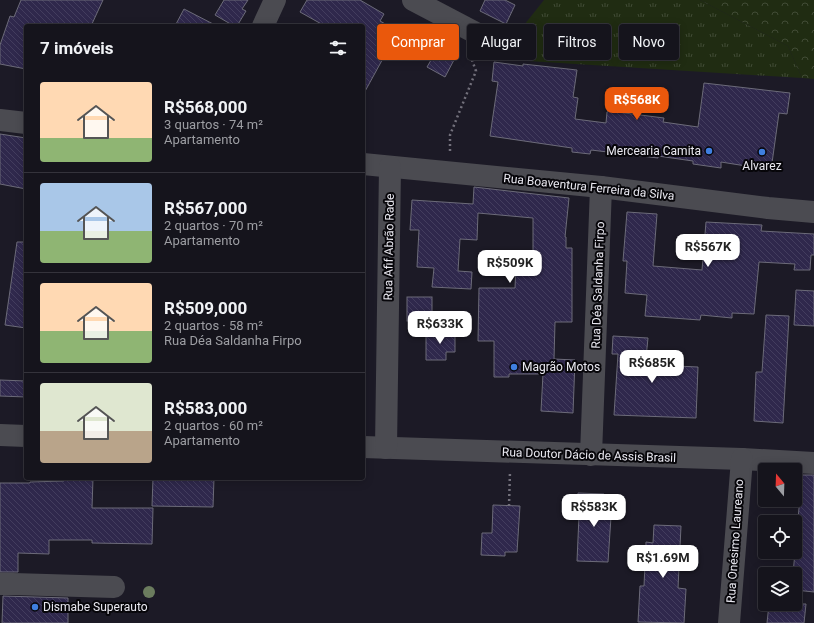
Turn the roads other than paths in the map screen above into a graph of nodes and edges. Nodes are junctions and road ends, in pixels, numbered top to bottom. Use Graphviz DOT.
graph roads {
  1 [pos="276,0"];
  2 [pos="413,0"];
  3 [pos="264,24"];
  4 [pos="467,29"];
  5 [pos="0,120"];
  6 [pos="24,123"];
  7 [pos="365,164"];
  8 [pos="390,167"];
  9 [pos="601,187"];
  10 [pos="814,212"];
  11 [pos="0,435"];
  12 [pos="24,436"];
  13 [pos="365,447"];
  14 [pos="386,448"];
  15 [pos="591,455"];
  16 [pos="742,459"];
  17 [pos="814,463"];
  18 [pos="0,584"];
  19 [pos="114,587"];
  20 [pos="729,623"];
  1 -- 3 [label="street"];
  2 -- 4 [label="street"];
  5 -- 6 [label="street"];
  7 -- 8 [label="street, Rua Boaventura Ferreira da Silva"];
  8 -- 9 [label="street, Rua Boaventura Ferreira da Silva"];
  8 -- 14 [label="street, Rua Afif Abrão Rade"];
  9 -- 10 [label="street, Rua Boaventura Ferreira da Silva"];
  9 -- 15 [label="street, Rua Déa Saldanha Firpo"];
  11 -- 12 [label="street"];
  13 -- 14 [label="street, Rua Doutor Dácio de Assis Brasil"];
  14 -- 15 [label="street, Rua Doutor Dácio de Assis Brasil"];
  15 -- 16 [label="street, Rua Doutor Dácio de Assis Brasil"];
  16 -- 17 [label="street, Rua Doutor Dácio de Assis Brasil"];
  16 -- 20 [label="street, Rua Onésimo Laureano"];
  18 -- 19 [label="street"];
}
